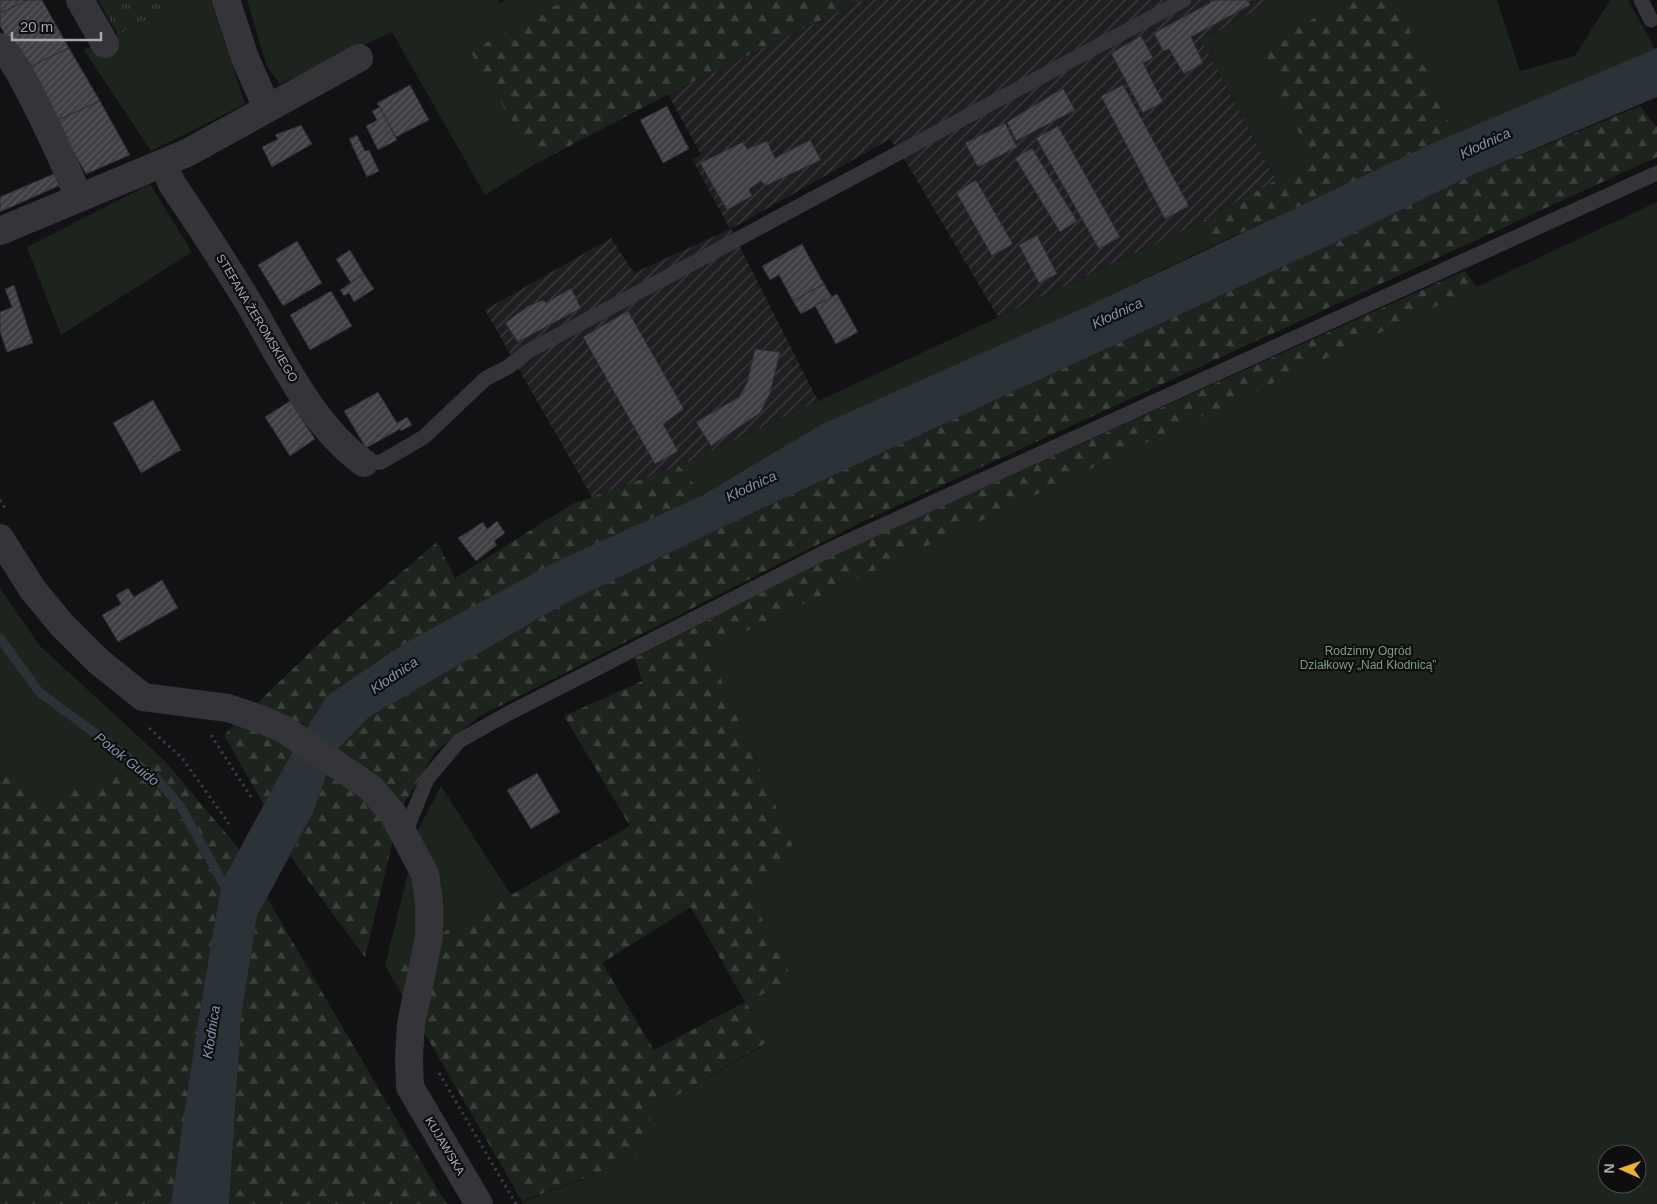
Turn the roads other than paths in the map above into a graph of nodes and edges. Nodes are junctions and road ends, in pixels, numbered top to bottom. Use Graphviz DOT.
graph roads {
  1 [pos="80,0"];
  2 [pos="226,0"];
  3 [pos="1184,0"];
  4 [pos="1641,0"];
  5 [pos="1651,20"];
  6 [pos="105,44"];
  7 [pos="0,46"];
  8 [pos="359,58"];
  9 [pos="267,108"];
  10 [pos="163,163"];
  11 [pos="1657,173"];
  12 [pos="79,198"];
  13 [pos="0,231"];
  14 [pos="364,463"];
  15 [pos="0,538"];
  16 [pos="405,834"];
  17 [pos="479,1204"];
  1 -- 6 [label="street"];
  2 -- 9 [label="street"];
  3 -- 14 [label="lane"];
  4 -- 5 [label="lane"];
  7 -- 12 [label="street"];
  8 -- 9 [label="street"];
  9 -- 10 [label="street"];
  10 -- 12 [label="street"];
  10 -- 14 [label="street, STEFANA ŻEROMSKIEGO"];
  11 -- 16 [label="lane"];
  12 -- 13 [label="street"];
  15 -- 16 [label="street"];
  16 -- 17 [label="street, KUJAWSKA"];
}
